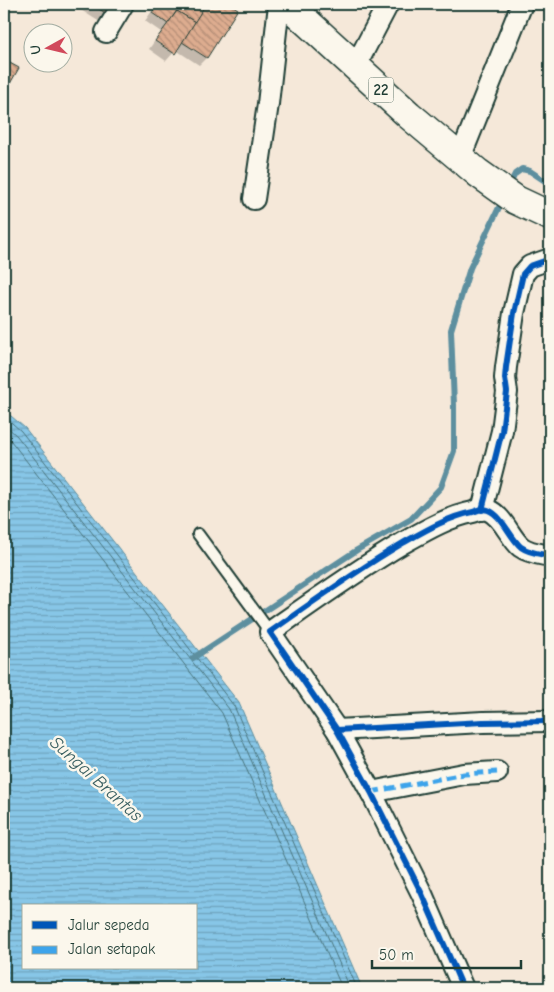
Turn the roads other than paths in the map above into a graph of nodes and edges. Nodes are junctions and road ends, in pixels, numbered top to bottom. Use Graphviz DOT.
graph roads {
  1 [pos="122,4"];
  2 [pos="279,4"];
  3 [pos="286,4"];
  4 [pos="388,4"];
  5 [pos="522,4"];
  6 [pos="106,32"];
  7 [pos="356,67"];
  8 [pos="469,166"];
  9 [pos="254,199"];
  10 [pos="550,216"];
  11 [pos="550,259"];
  12 [pos="482,510"];
  13 [pos="198,534"];
  14 [pos="550,556"];
  15 [pos="270,632"];
  16 [pos="550,721"];
  17 [pos="337,730"];
  18 [pos="497,772"];
  19 [pos="371,792"];
  20 [pos="463,988"];
  1 -- 6 [label="street"];
  2 -- 9 [label="street"];
  3 -- 7 [label="highway, 22"];
  4 -- 7 [label="street"];
  5 -- 8 [label="street"];
  7 -- 8 [label="highway, 22"];
  8 -- 10 [label="highway, 22"];
  11 -- 12 [label="street"];
  12 -- 14 [label="street"];
  12 -- 15 [label="street"];
  13 -- 15 [label="lane"];
  15 -- 17 [label="street"];
  16 -- 17 [label="street"];
  17 -- 19 [label="street"];
  18 -- 19 [label="street"];
  19 -- 20 [label="street"];
}
